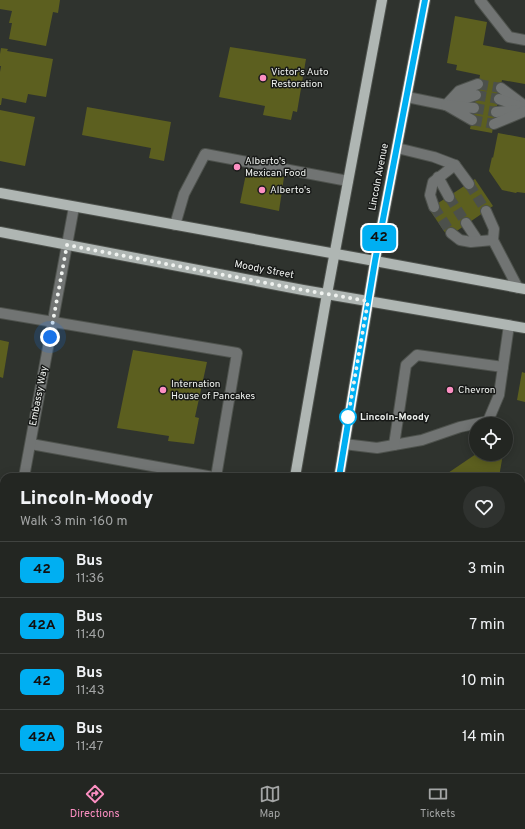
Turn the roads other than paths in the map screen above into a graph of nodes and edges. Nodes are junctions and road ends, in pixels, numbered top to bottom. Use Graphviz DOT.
graph roads {
  1 [pos="382,0"];
  2 [pos="425,0"];
  3 [pos="480,0"];
  4 [pos="525,40"];
  5 [pos="478,84"];
  6 [pos="500,88"];
  7 [pos="476,95"];
  8 [pos="407,97"];
  9 [pos="499,99"];
  10 [pos="446,105"];
  11 [pos="474,108"];
  12 [pos="525,109"];
  13 [pos="496,112"];
  14 [pos="472,120"];
  15 [pos="494,124"];
  16 [pos="397,148"];
  17 [pos="455,165"];
  18 [pos="438,178"];
  19 [pos="348,181"];
  20 [pos="469,184"];
  21 [pos="0,193"];
  22 [pos="449,197"];
  23 [pos="74,207"];
  24 [pos="434,207"];
  25 [pos="486,210"];
  26 [pos="466,223"];
  27 [pos="175,225"];
  28 [pos="0,232"];
  29 [pos="451,233"];
  30 [pos="493,240"];
  31 [pos="478,241"];
  32 [pos="67,245"];
  33 [pos="335,254"];
  34 [pos="375,261"];
  35 [pos="522,289"];
  36 [pos="327,294"];
  37 [pos="368,301"];
  38 [pos="0,313"];
  39 [pos="53,321"];
  40 [pos="508,325"];
  41 [pos="525,328"];
  42 [pos="503,367"];
  43 [pos="31,444"];
  44 [pos="344,444"];
  45 [pos="394,445"];
  46 [pos="25,473"];
  47 [pos="193,473"];
  48 [pos="216,473"];
  49 [pos="296,473"];
  50 [pos="340,473"];
  1 -- 19 [label="main road"];
  2 -- 8 [label="main road, Lincoln Avenue"];
  3 -- 4 [label="lane"];
  5 -- 10 [label="lane"];
  6 -- 12 [label="lane"];
  7 -- 10 [label="lane"];
  8 -- 10 [label="lane"];
  8 -- 16 [label="main road, Lincoln Avenue"];
  9 -- 12 [label="lane"];
  10 -- 11 [label="lane"];
  10 -- 14 [label="lane"];
  12 -- 13 [label="lane"];
  12 -- 15 [label="lane"];
  16 -- 17 [label="lane"];
  16 -- 34 [label="main road, Lincoln Avenue"];
  17 -- 18 [label="lane"];
  17 -- 20 [label="lane"];
  18 -- 22 [label="lane"];
  18 -- 24 [label="lane"];
  19 -- 27 [label="lane"];
  19 -- 33 [label="main road"];
  21 -- 23 [label="main road"];
  23 -- 27 [label="main road"];
  23 -- 32 [label="lane, Embassy Way"];
  25 -- 30 [label="lane"];
  26 -- 31 [label="lane"];
  27 -- 33 [label="main road"];
  28 -- 32 [label="main road, Moody Street"];
  29 -- 31 [label="lane"];
  30 -- 31 [label="lane"];
  30 -- 35 [label="lane"];
  32 -- 36 [label="main road, Moody Street"];
  32 -- 39 [label="lane, Embassy Way"];
  33 -- 34 [label="main road"];
  33 -- 36 [label="main road"];
  34 -- 35 [label="main road"];
  34 -- 37 [label="main road, Lincoln Avenue"];
  36 -- 37 [label="main road, Moody Street"];
  36 -- 49 [label="main road"];
  37 -- 40 [label="main road, Moody Street"];
  37 -- 44 [label="main road, Lincoln Avenue"];
  38 -- 39 [label="lane"];
  39 -- 43 [label="lane, Embassy Way"];
  39 -- 48 [label="lane"];
  40 -- 41 [label="main road, Moody Street"];
  40 -- 42 [label="lane"];
  42 -- 45 [label="lane"];
  42 -- 45 [label="lane"];
  43 -- 46 [label="lane, Embassy Way"];
  43 -- 47 [label="lane"];
  44 -- 45 [label="lane"];
  44 -- 50 [label="main road, Lincoln Avenue"];
}
